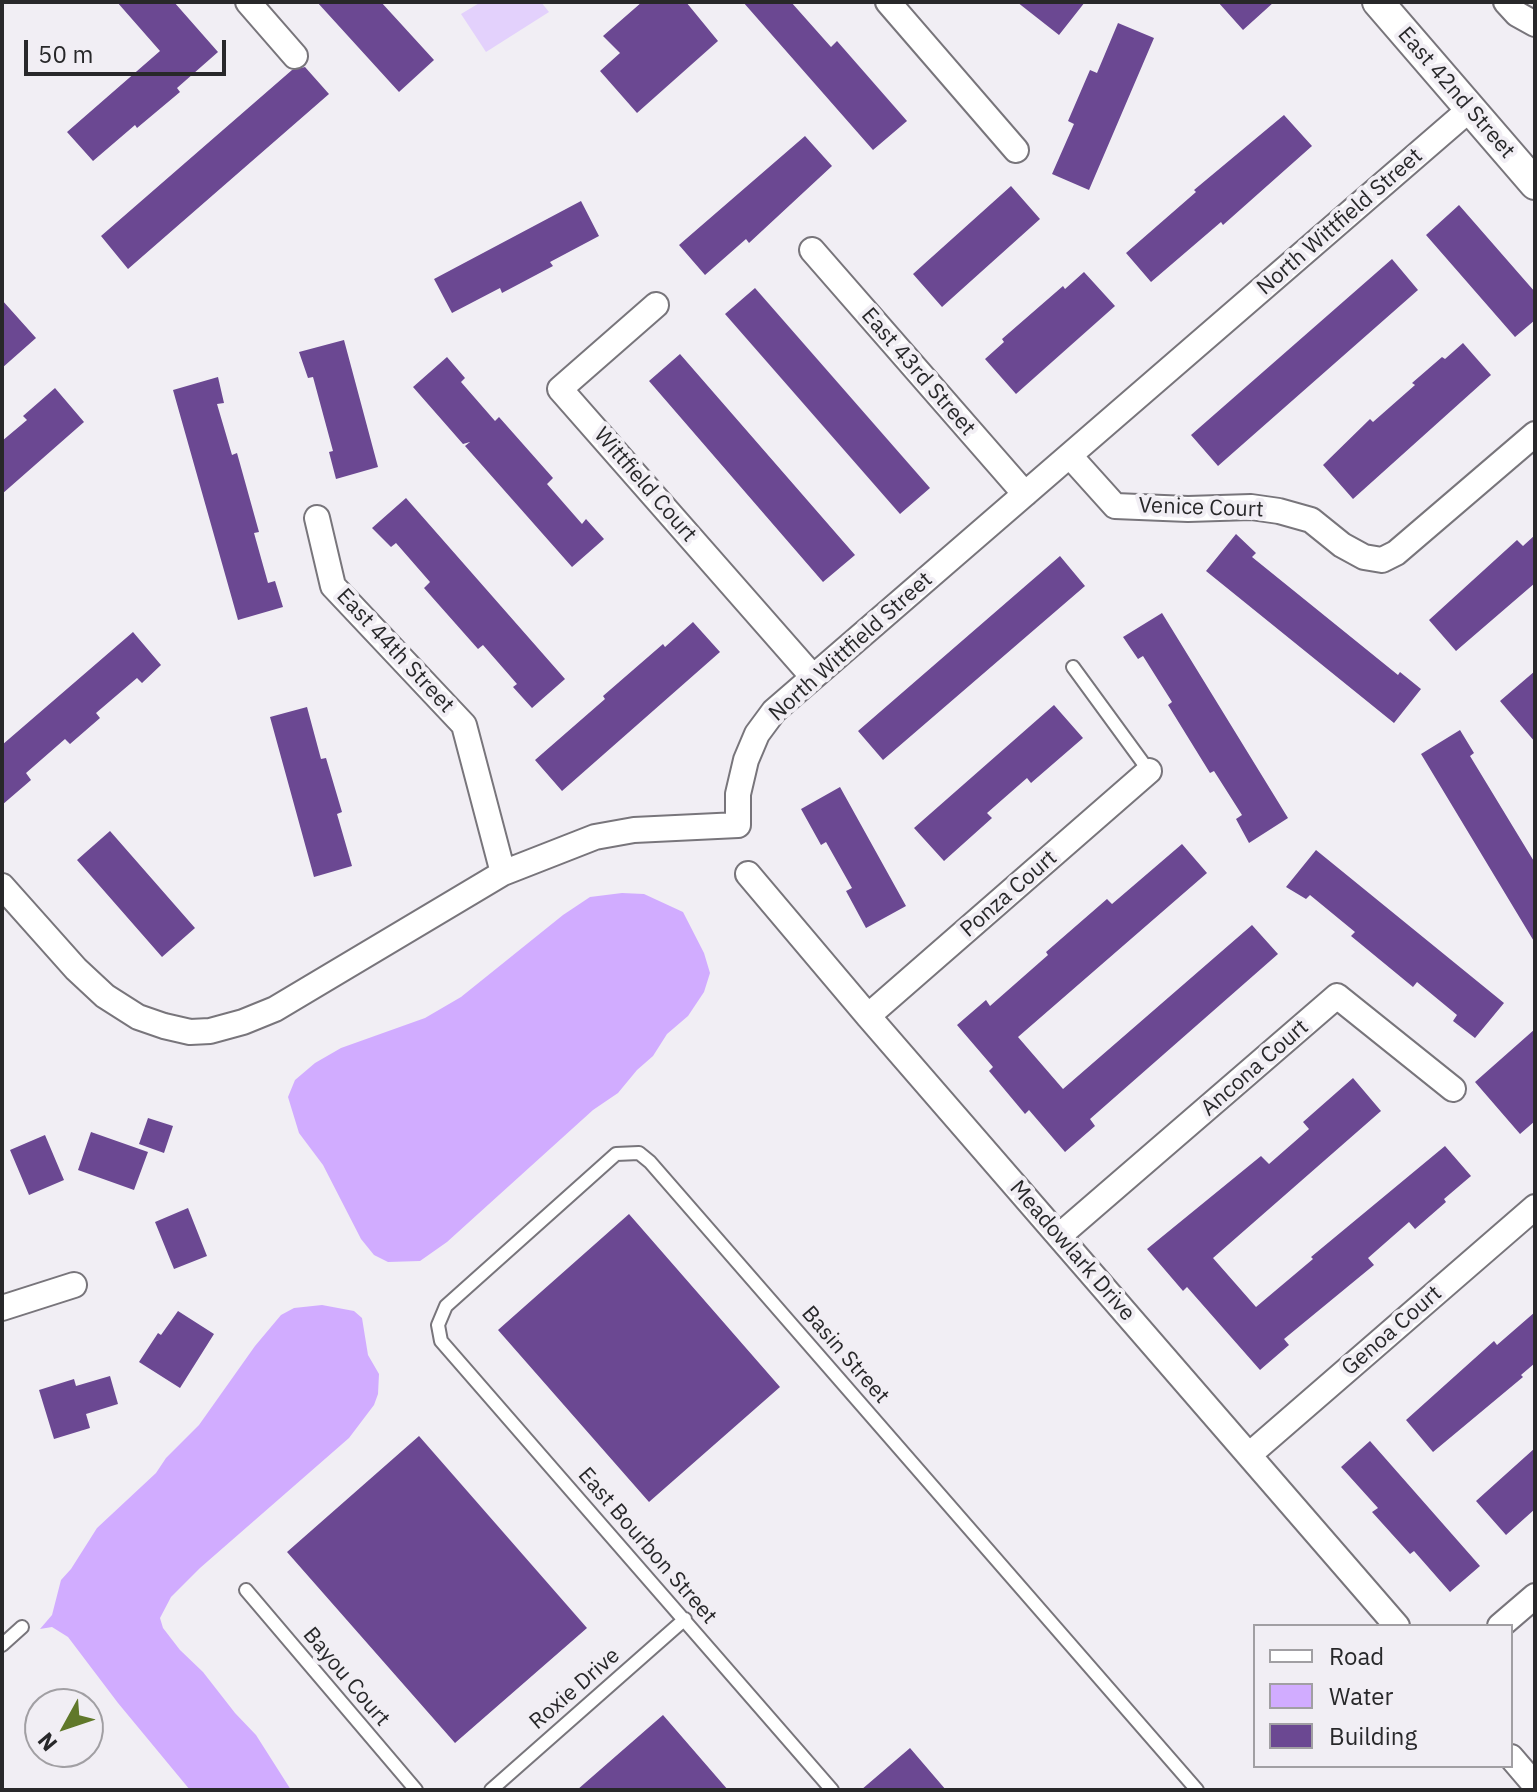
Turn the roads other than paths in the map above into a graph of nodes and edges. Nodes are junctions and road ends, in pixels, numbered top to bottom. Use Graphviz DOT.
graph roads {
  1 [pos="248,2"];
  2 [pos="888,2"];
  3 [pos="1378,2"];
  4 [pos="1506,2"];
  5 [pos="1535,24"];
  6 [pos="295,56"];
  7 [pos="1470,109"];
  8 [pos="1016,150"];
  9 [pos="1535,184"];
  10 [pos="812,250"];
  11 [pos="656,305"];
  12 [pos="1535,434"];
  13 [pos="1070,456"];
  14 [pos="1025,494"];
  15 [pos="317,518"];
  16 [pos="1073,667"];
  17 [pos="813,677"];
  18 [pos="1149,771"];
  19 [pos="503,873"];
  20 [pos="748,874"];
  21 [pos="2,886"];
  22 [pos="868,1016"];
  23 [pos="1453,1089"];
  24 [pos="1535,1207"];
  25 [pos="1059,1236"];
  26 [pos="74,1285"];
  27 [pos="2,1308"];
  28 [pos="438,1325"];
  29 [pos="1249,1455"];
  30 [pos="246,1590"];
  31 [pos="1535,1596"];
  32 [pos="685,1619"];
  33 [pos="1395,1624"];
  34 [pos="1502,1624"];
  35 [pos="22,1627"];
  36 [pos="2,1645"];
  37 [pos="1513,1759"];
  38 [pos="1535,1785"];
  39 [pos="416,1790"];
  40 [pos="491,1790"];
  41 [pos="832,1790"];
  42 [pos="1197,1790"];
  1 -- 6 [label="street"];
  2 -- 8 [label="street"];
  3 -- 7 [label="street, East 42nd Street"];
  4 -- 5 [label="street"];
  7 -- 9 [label="street, East 42nd Street"];
  7 -- 13 [label="street, North Wittfield Street"];
  10 -- 14 [label="street, East 43rd Street"];
  11 -- 17 [label="street, Wittfield Court"];
  12 -- 13 [label="street, Venice Court"];
  13 -- 14 [label="street, North Wittfield Street"];
  14 -- 17 [label="street, North Wittfield Street"];
  15 -- 19 [label="street, East 44th Street"];
  16 -- 18 [label="lane"];
  17 -- 19 [label="street, North Wittfield Street"];
  18 -- 22 [label="street, Ponza Court"];
  19 -- 21 [label="street, North Wittfield Street"];
  20 -- 22 [label="street, Meadowlark Drive"];
  22 -- 25 [label="street, Meadowlark Drive"];
  23 -- 25 [label="street, Ancona Court"];
  24 -- 29 [label="street, Genoa Court"];
  25 -- 29 [label="street, Meadowlark Drive"];
  26 -- 27 [label="street"];
  28 -- 32 [label="lane, East Bourbon Street"];
  28 -- 42 [label="lane, Basin Street"];
  29 -- 33 [label="street, Meadowlark Drive"];
  30 -- 39 [label="lane, Bayou Court"];
  31 -- 34 [label="street"];
  32 -- 40 [label="lane, Roxie Drive"];
  32 -- 41 [label="lane, East Bourbon Street"];
  35 -- 36 [label="lane"];
  37 -- 38 [label="street"];
}
